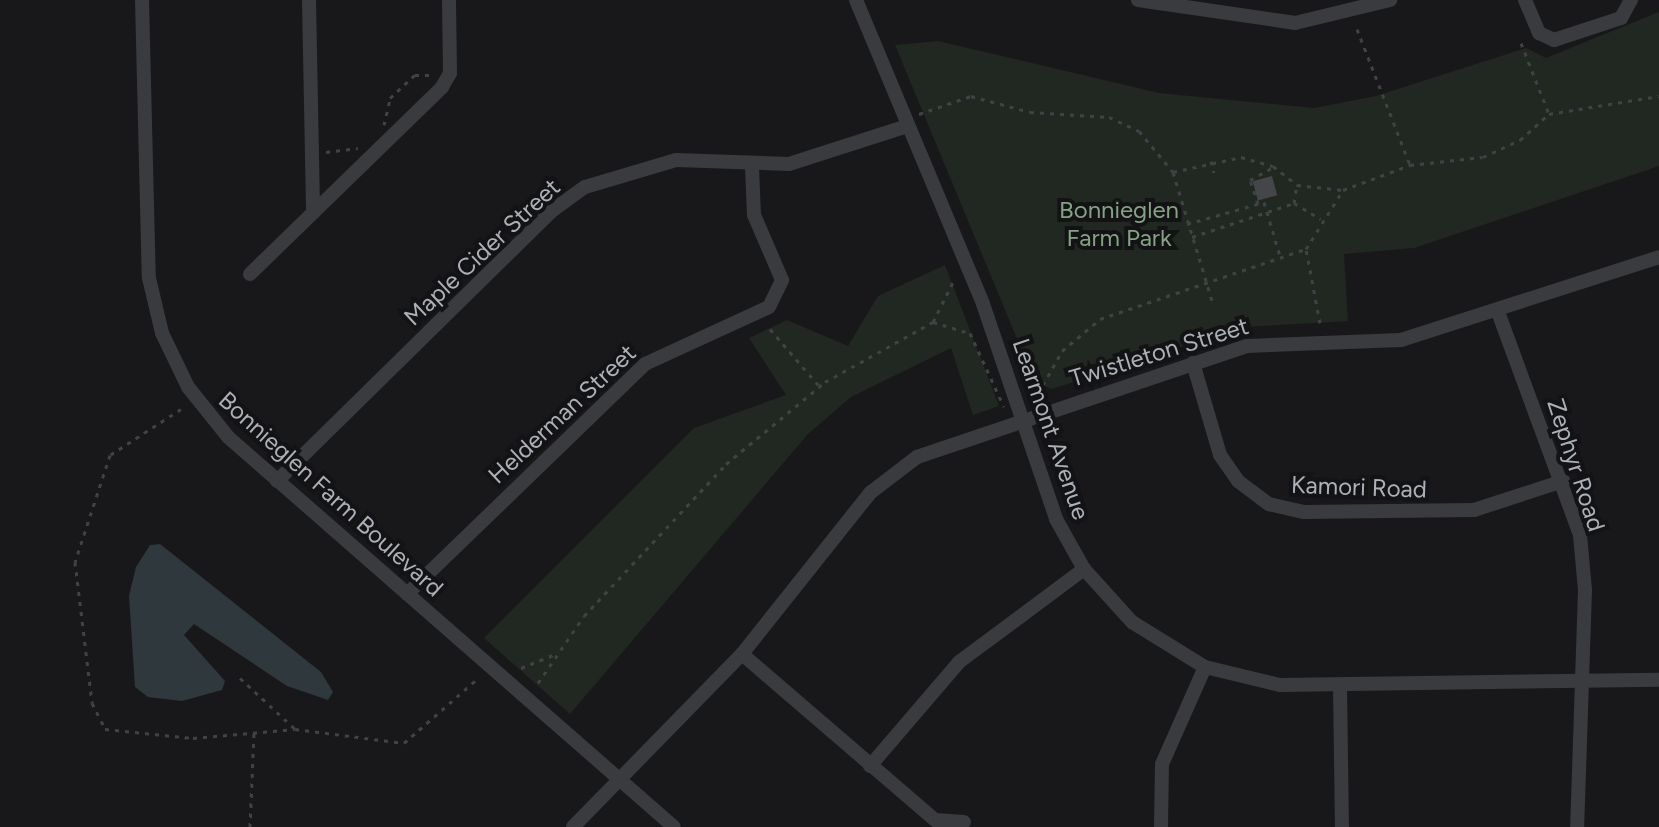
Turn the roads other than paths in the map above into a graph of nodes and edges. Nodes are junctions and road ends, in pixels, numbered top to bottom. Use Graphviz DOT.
graph roads {
  1 [pos="142,0"];
  2 [pos="309,0"];
  3 [pos="449,0"];
  4 [pos="856,0"];
  5 [pos="1138,0"];
  6 [pos="1390,0"];
  7 [pos="1525,0"];
  8 [pos="1631,0"];
  9 [pos="1348,7"];
  10 [pos="904,127"];
  11 [pos="752,167"];
  12 [pos="313,213"];
  13 [pos="1659,257"];
  14 [pos="250,274"];
  15 [pos="1498,312"];
  16 [pos="1193,363"];
  17 [pos="1026,417"];
  18 [pos="277,481"];
  19 [pos="1563,481"];
  20 [pos="1084,569"];
  21 [pos="407,594"];
  22 [pos="742,654"];
  23 [pos="1205,667"];
  24 [pos="1659,680"];
  25 [pos="1584,686"];
  26 [pos="1340,687"];
  27 [pos="870,766"];
  28 [pos="618,778"];
  29 [pos="964,822"];
  30 [pos="573,827"];
  31 [pos="674,827"];
  32 [pos="1161,827"];
  33 [pos="1342,827"];
  34 [pos="1577,827"];
  1 -- 18 [label="street, Bonnieglen Farm Boulevard"];
  2 -- 12 [label="street"];
  3 -- 12 [label="street"];
  4 -- 10 [label="street, Learmont Avenue"];
  5 -- 9 [label="street"];
  6 -- 9 [label="street"];
  7 -- 8 [label="street"];
  10 -- 11 [label="street, Maple Cider Street"];
  10 -- 17 [label="street, Learmont Avenue"];
  11 -- 18 [label="street, Maple Cider Street"];
  11 -- 21 [label="street, Helderman Street"];
  12 -- 14 [label="street"];
  13 -- 15 [label="street, Twistleton Street"];
  15 -- 16 [label="street, Twistleton Street"];
  15 -- 19 [label="street, Zephyr Road"];
  16 -- 17 [label="street, Twistleton Street"];
  16 -- 19 [label="street, Kamori Road"];
  17 -- 20 [label="street, Learmont Avenue"];
  17 -- 22 [label="street, Twistleton Street"];
  18 -- 21 [label="street, Bonnieglen Farm Boulevard"];
  19 -- 25 [label="street, Zephyr Road"];
  20 -- 23 [label="street, Learmont Avenue"];
  20 -- 27 [label="street"];
  21 -- 28 [label="street, Bonnieglen Farm Boulevard"];
  22 -- 27 [label="street"];
  22 -- 28 [label="street, Twistleton Street"];
  23 -- 26 [label="street, Learmont Avenue"];
  23 -- 32 [label="street"];
  24 -- 25 [label="street, Learmont Avenue"];
  25 -- 26 [label="street, Learmont Avenue"];
  25 -- 34 [label="street, Zephyr Road"];
  26 -- 33 [label="street"];
  27 -- 29 [label="street"];
  28 -- 30 [label="street, Twistleton Street"];
  28 -- 31 [label="street, Bonnieglen Farm Boulevard"];
}
